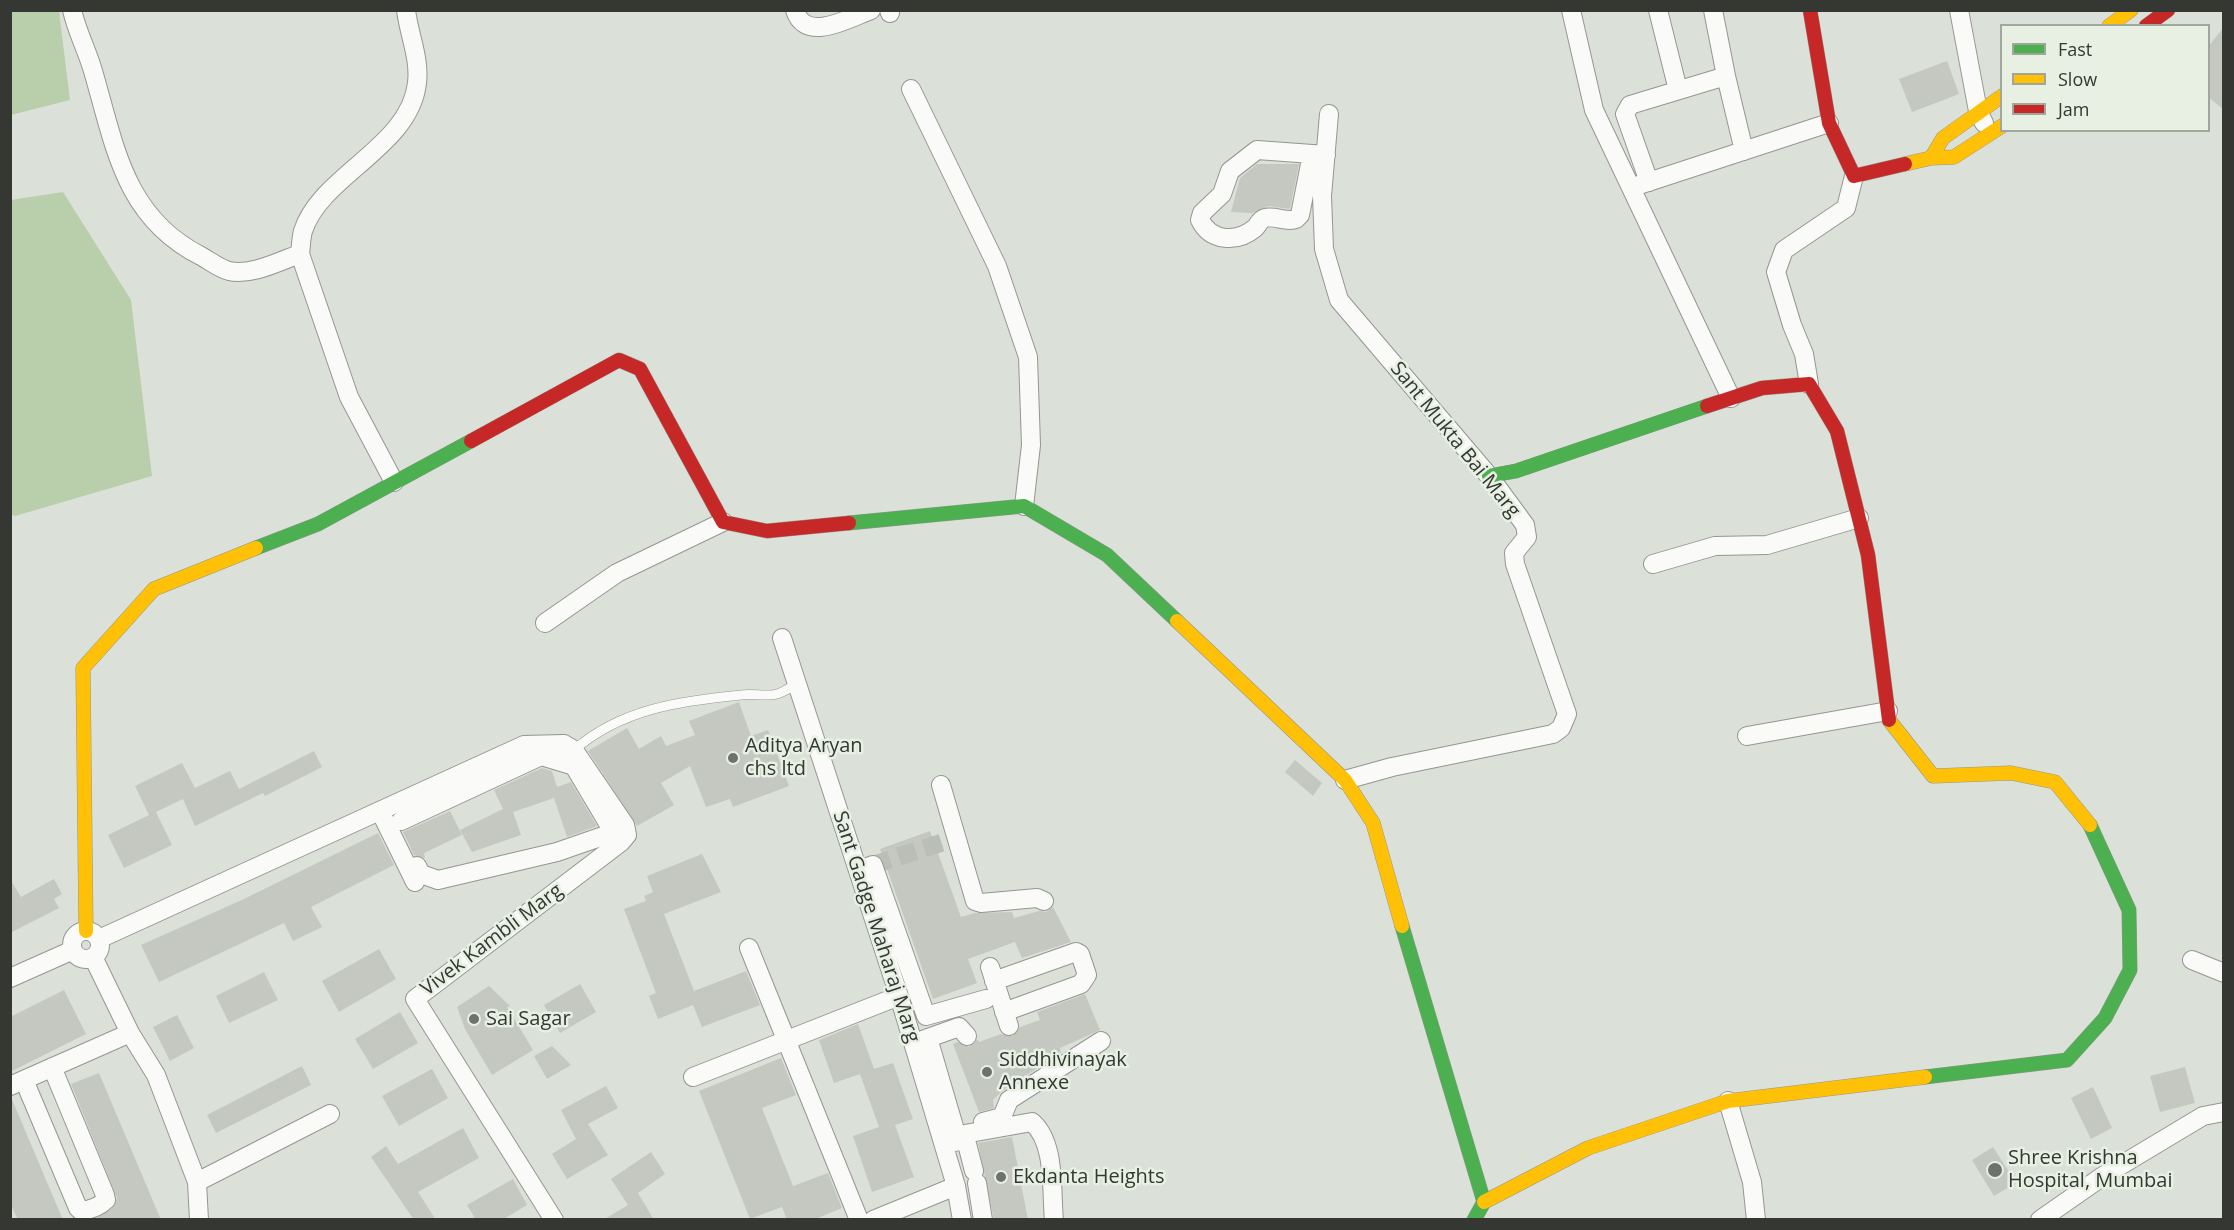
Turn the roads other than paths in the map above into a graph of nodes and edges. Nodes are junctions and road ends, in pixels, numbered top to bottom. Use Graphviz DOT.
graph roads {
  1 [pos="72,10"];
  2 [pos="406,10"];
  3 [pos="795,10"];
  4 [pos="871,10"];
  5 [pos="1571,10"];
  6 [pos="1658,10"];
  7 [pos="1713,10"];
  8 [pos="1810,10"];
  9 [pos="1959,10"];
  10 [pos="2131,10"];
  11 [pos="2168,10"];
  12 [pos="2113,21"];
  13 [pos="2149,24"];
  14 [pos="1726,76"];
  15 [pos="911,89"];
  16 [pos="1678,90"];
  17 [pos="2000,97"];
  18 [pos="1978,111"];
  19 [pos="1329,114"];
  20 [pos="1829,123"];
  21 [pos="1995,130"];
  22 [pos="1744,151"];
  23 [pos="1319,155"];
  24 [pos="1931,158"];
  25 [pos="1854,176"];
  26 [pos="1649,182"];
  27 [pos="1631,188"];
  28 [pos="300,254"];
  29 [pos="1809,384"];
  30 [pos="1731,398"];
  31 [pos="1488,476"];
  32 [pos="394,482"];
  33 [pos="1024,506"];
  34 [pos="1859,518"];
  35 [pos="723,522"];
  36 [pos="1653,564"];
  37 [pos="545,623"];
  38 [pos="783,638"];
  39 [pos="798,683"];
  40 [pos="1888,711"];
  41 [pos="1747,736"];
  42 [pos="574,750"];
  43 [pos="487,771"];
  44 [pos="1345,780"];
  45 [pos="941,785"];
  46 [pos="438,794"];
  47 [pos="380,811"];
  48 [pos="401,821"];
  49 [pos="859,870"];
  50 [pos="1044,901"];
  51 [pos="92,935"];
  52 [pos="749,948"];
  53 [pos="74,950"];
  54 [pos="93,957"];
  55 [pos="2192,960"];
  56 [pos="2223,974"];
  57 [pos="10,978"];
  58 [pos="899,996"];
  59 [pos="1002,1007"];
  60 [pos="926,1016"];
  61 [pos="130,1033"];
  62 [pos="914,1034"];
  63 [pos="967,1036"];
  64 [pos="787,1039"];
  65 [pos="1101,1041"];
  66 [pos="52,1067"];
  67 [pos="693,1077"];
  68 [pos="17,1083"];
  69 [pos="1728,1101"];
  70 [pos="2223,1112"];
  71 [pos="330,1114"];
  72 [pos="946,1132"];
  73 [pos="197,1182"];
  74 [pos="956,1186"];
  75 [pos="1484,1202"];
  76 [pos="983,1216"];
  77 [pos="961,1219"];
  78 [pos="199,1220"];
  79 [pos="554,1220"];
  80 [pos="859,1220"];
  81 [pos="873,1220"];
  82 [pos="1054,1220"];
  83 [pos="1474,1220"];
  84 [pos="1756,1220"];
  85 [pos="2040,1220"];
  1 -- 28 [label="street"];
  2 -- 28 [label="street"];
  3 -- 4 [label="street"];
  5 -- 27 [label="street"];
  6 -- 16 [label="street"];
  7 -- 14 [label="street"];
  8 -- 20 [label="street"];
  9 -- 18 [label="street"];
  10 -- 12 [label="street"];
  11 -- 13 [label="street"];
  14 -- 16 [label="street"];
  14 -- 22 [label="street"];
  15 -- 33 [label="street"];
  16 -- 26 [label="street"];
  17 -- 18 [label="street"];
  18 -- 21 [label="street"];
  18 -- 24 [label="street"];
  19 -- 23 [label="street, Sant Mukta Bai Marg"];
  20 -- 22 [label="street"];
  20 -- 25 [label="street"];
  21 -- 24 [label="street"];
  22 -- 26 [label="street"];
  23 -- 23 [label="street"];
  23 -- 31 [label="street, Sant Mukta Bai Marg"];
  24 -- 25 [label="street"];
  25 -- 29 [label="street"];
  26 -- 27 [label="street"];
  27 -- 30 [label="street"];
  28 -- 32 [label="street"];
  29 -- 30 [label="street"];
  29 -- 34 [label="street"];
  30 -- 31 [label="street"];
  31 -- 44 [label="street, Sant Mukta Bai Marg"];
  32 -- 35 [label="street"];
  32 -- 51 [label="street"];
  33 -- 35 [label="street"];
  33 -- 44 [label="street"];
  34 -- 36 [label="street"];
  34 -- 40 [label="street"];
  35 -- 37 [label="street"];
  38 -- 39 [label="street, Sant Gadge Maharaj Marg"];
  39 -- 42 [label="lane"];
  39 -- 49 [label="street, Sant Gadge Maharaj Marg"];
  40 -- 41 [label="street"];
  40 -- 69 [label="street"];
  42 -- 43 [label="street"];
  42 -- 79 [label="street, Vivek Kambli Marg"];
  43 -- 46 [label="street"];
  43 -- 47 [label="street"];
  44 -- 75 [label="street"];
  45 -- 50 [label="street"];
  46 -- 47 [label="street"];
  46 -- 48 [label="street"];
  47 -- 51 [label="street"];
  49 -- 58 [label="street, Sant Gadge Maharaj Marg"];
  49 -- 60 [label="street"];
  51 -- 53 [label="street"];
  51 -- 54 [label="street"];
  52 -- 64 [label="street"];
  53 -- 54 [label="street"];
  53 -- 57 [label="street"];
  54 -- 61 [label="street"];
  55 -- 56 [label="street"];
  58 -- 62 [label="street, Sant Gadge Maharaj Marg"];
  58 -- 64 [label="street"];
  59 -- 59 [label="street"];
  59 -- 60 [label="street"];
  59 -- 62 [label="street"];
  60 -- 62 [label="street"];
  61 -- 66 [label="street"];
  61 -- 73 [label="street"];
  62 -- 63 [label="street"];
  62 -- 72 [label="street, Sant Gadge Maharaj Marg"];
  64 -- 67 [label="street"];
  64 -- 80 [label="street"];
  65 -- 72 [label="street"];
  66 -- 68 [label="street"];
  66 -- 68 [label="street"];
  69 -- 75 [label="street"];
  69 -- 84 [label="street"];
  70 -- 85 [label="street"];
  71 -- 73 [label="street"];
  72 -- 74 [label="street, Sant Gadge Maharaj Marg"];
  72 -- 76 [label="street"];
  72 -- 82 [label="street"];
  73 -- 78 [label="street"];
  74 -- 77 [label="street, Sant Gadge Maharaj Marg"];
  74 -- 81 [label="street"];
  75 -- 83 [label="street"];
  76 -- 77 [label="street"];
}
